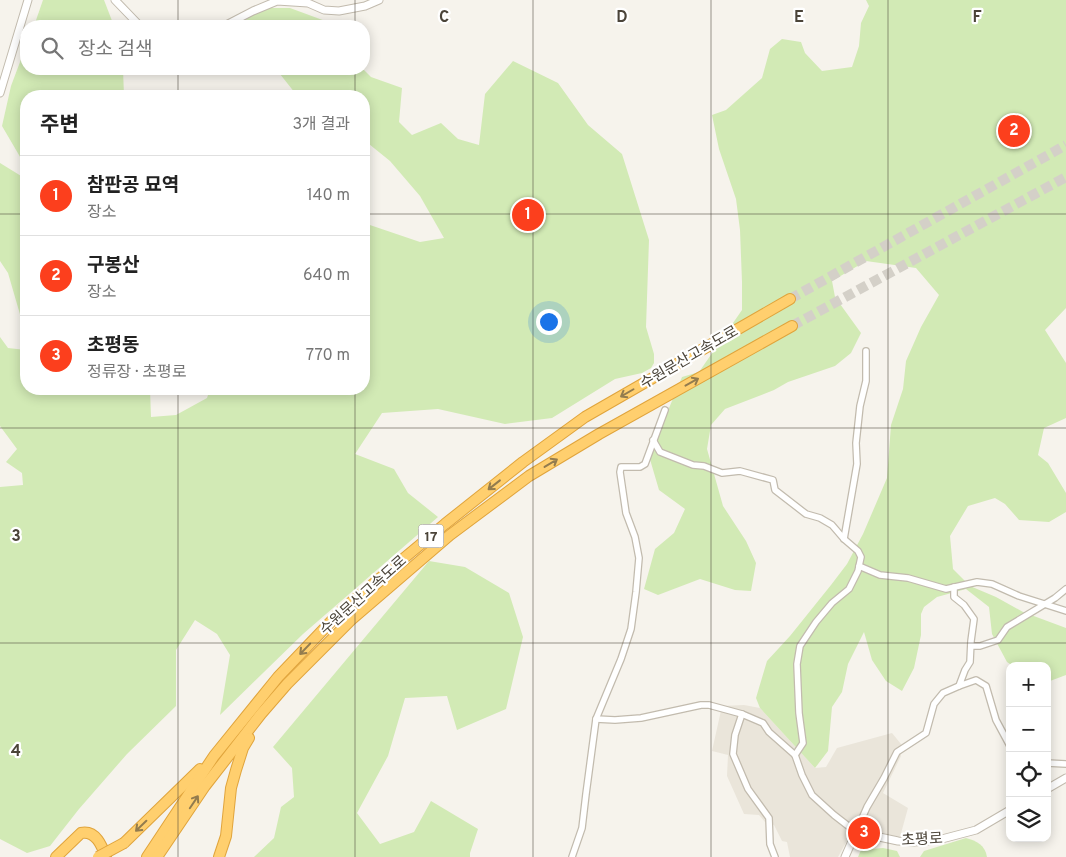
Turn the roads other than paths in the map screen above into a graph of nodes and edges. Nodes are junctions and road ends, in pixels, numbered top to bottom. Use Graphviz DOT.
graph roads {
  1 [pos="28,0"];
  2 [pos="115,0"];
  3 [pos="379,0"];
  4 [pos="22,20"];
  5 [pos="134,20"];
  6 [pos="236,20"];
  7 [pos="20,26"];
  8 [pos="0,92"];
  9 [pos="790,299"];
  10 [pos="792,326"];
  11 [pos="866,351"];
  12 [pos="665,410"];
  13 [pos="653,440"];
  14 [pos="844,539"];
  15 [pos="859,566"];
  16 [pos="954,587"];
  17 [pos="1066,589"];
  18 [pos="1043,604"];
  19 [pos="1066,611"];
  20 [pos="971,646"];
  21 [pos="959,686"];
  22 [pos="261,714"];
  23 [pos="742,714"];
  24 [pos="596,719"];
  25 [pos="1006,739"];
  26 [pos="795,754"];
  27 [pos="214,756"];
  28 [pos="1051,763"];
  29 [pos="1066,764"];
  30 [pos="1066,778"];
  31 [pos="1051,787"];
  32 [pos="1006,812"];
  33 [pos="856,832"];
  34 [pos="56,857"];
  35 [pos="97,857"];
  36 [pos="106,857"];
  37 [pos="147,857"];
  38 [pos="157,857"];
  39 [pos="219,857"];
  40 [pos="572,857"];
  41 [pos="775,857"];
  42 [pos="846,857"];
  1 -- 4 [label="street"];
  2 -- 5 [label="street"];
  3 -- 6 [label="street"];
  7 -- 8 [label="street"];
  9 -- 27 [label="highway, 수원문산고속도로 / 17, one-way"];
  22 -- 10 [label="highway, 수원문산고속도로 / 17, one-way"];
  11 -- 14 [label="street"];
  12 -- 13 [label="street"];
  13 -- 14 [label="street"];
  13 -- 24 [label="street"];
  14 -- 15 [label="street"];
  15 -- 16 [label="street"];
  15 -- 26 [label="street"];
  16 -- 18 [label="street"];
  16 -- 20 [label="street"];
  17 -- 18 [label="street"];
  18 -- 19 [label="street"];
  18 -- 20 [label="street"];
  20 -- 21 [label="street"];
  21 -- 25 [label="street"];
  21 -- 33 [label="street"];
  38 -- 22 [label="highway, 수원문산고속도로 / 17, one-way"];
  22 -- 39 [label="highway"];
  23 -- 24 [label="street"];
  23 -- 26 [label="street"];
  23 -- 41 [label="street"];
  24 -- 40 [label="street"];
  26 -- 33 [label="street"];
  27 -- 35 [label="highway, one-way, bridge"];
  27 -- 37 [label="highway, 수원문산고속도로 / 17"];
  28 -- 29 [label="street"];
  30 -- 31 [label="street"];
  32 -- 33 [label="street, 초평로"];
  33 -- 42 [label="street"];
  34 -- 36 [label="highway"];
}
